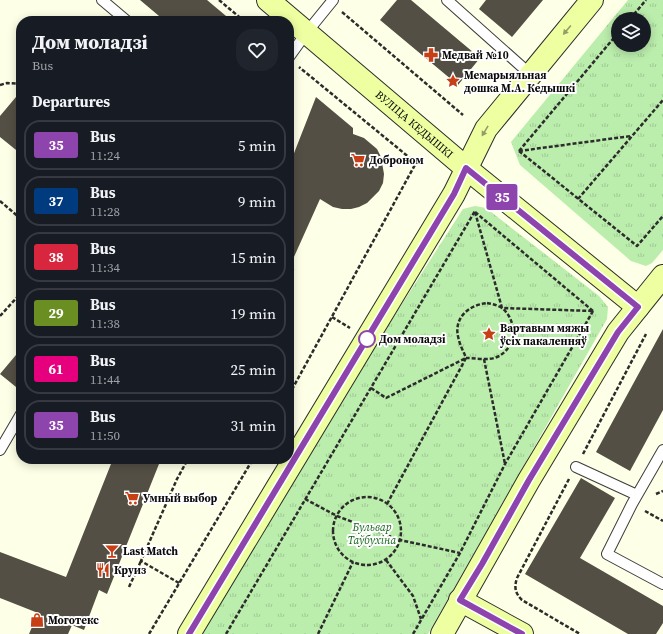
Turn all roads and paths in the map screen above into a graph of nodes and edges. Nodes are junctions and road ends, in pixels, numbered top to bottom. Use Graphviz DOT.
graph roads {
  1 [pos="102,0"];
  2 [pos="219,0"];
  3 [pos="268,0"];
  4 [pos="447,0"];
  5 [pos="592,0"];
  6 [pos="646,0"];
  7 [pos="332,1"];
  8 [pos="636,12"];
  9 [pos="121,16"];
  10 [pos="238,16"];
  11 [pos="288,16"];
  12 [pos="294,21"];
  13 [pos="307,32"];
  14 [pos="611,41"];
  15 [pos="294,57"];
  16 [pos="294,63"];
  17 [pos="530,74"];
  18 [pos="16,84"];
  19 [pos="0,85"];
  20 [pos="663,100"];
  21 [pos="463,115"];
  22 [pos="632,136"];
  23 [pos="519,151"];
  24 [pos="466,168"];
  25 [pos="578,199"];
  26 [pos="0,201"];
  27 [pos="475,211"];
  28 [pos="16,215"];
  29 [pos="663,216"];
  30 [pos="663,276"];
  31 [pos="16,298"];
  32 [pos="638,307"];
  33 [pos="502,308"];
  34 [pos="593,311"];
  35 [pos="0,316"];
  36 [pos="647,331"];
  37 [pos="466,358"];
  38 [pos="484,359"];
  39 [pos="294,386"];
  40 [pos="371,388"];
  41 [pos="16,423"];
  42 [pos="0,450"];
  43 [pos="663,450"];
  44 [pos="294,460"];
  45 [pos="185,464"];
  46 [pos="249,464"];
  47 [pos="291,464"];
  48 [pos="505,464"];
  49 [pos="576,467"];
  50 [pos="637,495"];
  51 [pos="306,499"];
  52 [pos="388,504"];
  53 [pos="632,504"];
  54 [pos="337,516"];
  55 [pos="663,521"];
  56 [pos="400,540"];
  57 [pos="460,553"];
  58 [pos="386,560"];
  59 [pos="142,561"];
  60 [pos="354,562"];
  61 [pos="179,583"];
  62 [pos="663,584"];
  63 [pos="129,587"];
  64 [pos="460,600"];
  65 [pos="422,620"];
  66 [pos="149,634"];
  67 [pos="189,634"];
  68 [pos="226,634"];
  69 [pos="318,634"];
  70 [pos="413,634"];
  71 [pos="442,634"];
  72 [pos="522,634"];
  73 [pos="580,634"];
  1 -- 9 [label="lane"];
  2 -- 10 [label="path"];
  3 -- 11 [label="main road, ВУЛІЦА КЕДЫШКІ"];
  4 -- 17 [label="lane"];
  5 -- 17 [label="main road, one-way"];
  6 -- 8 [label="path"];
  7 -- 13 [label="lane"];
  7 -- 21 [label="path"];
  12 -- 13 [label="main road, ВУЛІЦА КЕДЫШКІ"];
  13 -- 15 [label="lane"];
  13 -- 24 [label="main road, ВУЛІЦА КЕДЫШКІ"];
  14 -- 23 [label="path"];
  16 -- 39 [label="path"];
  17 -- 24 [label="main road, one-way"];
  18 -- 19 [label="path"];
  20 -- 22 [label="path"];
  22 -- 23 [label="path"];
  22 -- 25 [label="path"];
  23 -- 25 [label="path"];
  24 -- 32 [label="main road, ВУЛІЦА КЕДЫШКІ"];
  24 -- 44 [label="main road"];
  25 -- 29 [label="path"];
  26 -- 28 [label="path"];
  27 -- 33 [label="path"];
  27 -- 34 [label="path"];
  27 -- 40 [label="path"];
  30 -- 32 [label="main road"];
  31 -- 35 [label="path"];
  32 -- 64 [label="main road"];
  33 -- 34 [label="path"];
  33 -- 37 [label="path"];
  33 -- 38 [label="path"];
  34 -- 48 [label="path"];
  36 -- 49 [label="path"];
  37 -- 38 [label="path"];
  37 -- 40 [label="path"];
  37 -- 52 [label="path"];
  38 -- 48 [label="path"];
  40 -- 51 [label="path"];
  41 -- 42 [label="lane"];
  43 -- 50 [label="lane"];
  45 -- 59 [label="path"];
  46 -- 61 [label="path"];
  47 -- 67 [label="main road"];
  48 -- 57 [label="path"];
  49 -- 50 [label="lane"];
  49 -- 73 [label="path"];
  50 -- 53 [label="lane"];
  51 -- 54 [label="path"];
  51 -- 68 [label="path"];
  52 -- 54 [label="path"];
  52 -- 56 [label="path"];
  53 -- 55 [label="path"];
  53 -- 62 [label="lane"];
  54 -- 56 [label="path"];
  54 -- 60 [label="path"];
  56 -- 57 [label="path"];
  56 -- 58 [label="path"];
  57 -- 65 [label="path"];
  58 -- 60 [label="path"];
  58 -- 65 [label="path"];
  59 -- 61 [label="path"];
  59 -- 63 [label="path"];
  60 -- 69 [label="path"];
  61 -- 66 [label="path"];
  64 -- 71 [label="main road"];
  64 -- 72 [label="main road"];
  65 -- 70 [label="path"];
}
